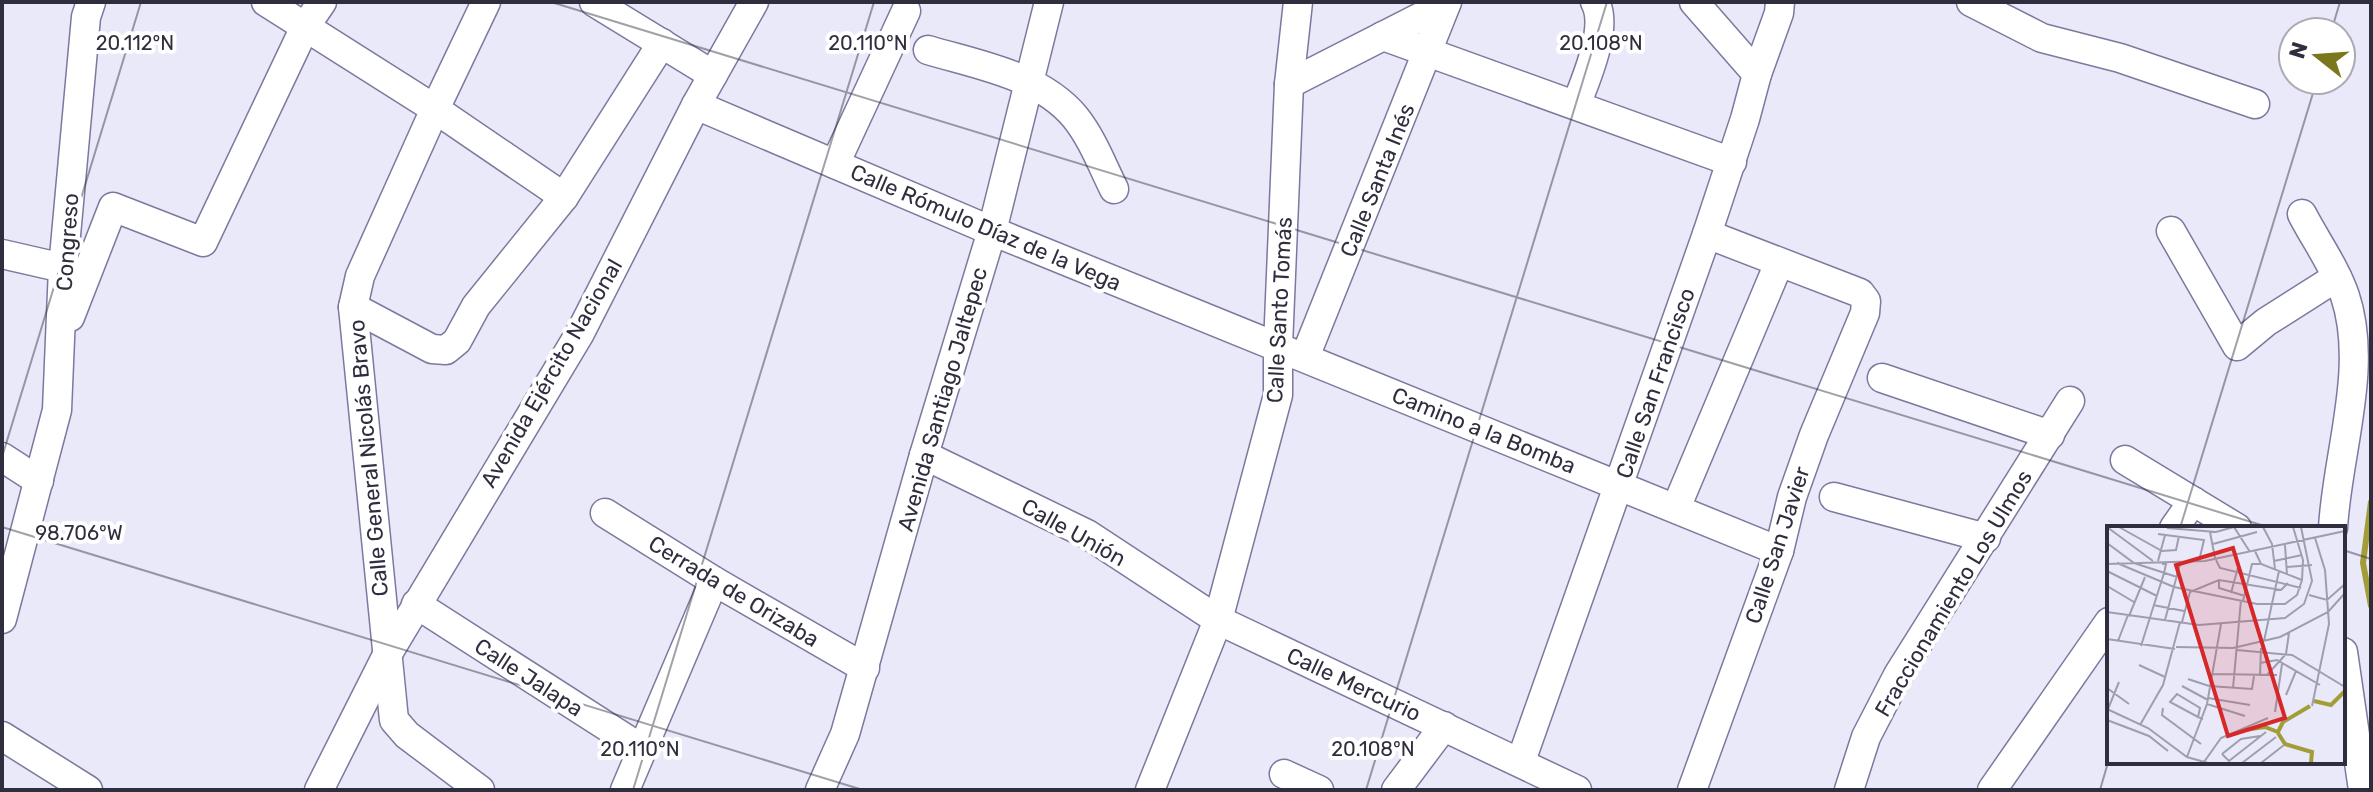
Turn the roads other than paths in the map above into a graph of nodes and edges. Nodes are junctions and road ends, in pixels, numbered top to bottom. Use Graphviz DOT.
graph roads {
  1 [pos="91,2"];
  2 [pos="266,2"];
  3 [pos="322,2"];
  4 [pos="486,2"];
  5 [pos="594,2"];
  6 [pos="754,2"];
  7 [pos="1049,2"];
  8 [pos="1298,2"];
  9 [pos="1595,2"];
  10 [pos="1694,2"];
  11 [pos="1446,3"];
  12 [pos="1976,3"];
  13 [pos="1785,6"];
  14 [pos="906,11"];
  15 [pos="305,27"];
  16 [pos="1383,36"];
  17 [pos="662,43"];
  18 [pos="928,50"];
  19 [pos="1428,53"];
  20 [pos="1757,74"];
  21 [pos="713,75"];
  22 [pos="1029,82"];
  23 [pos="1289,84"];
  24 [pos="2255,104"];
  25 [pos="696,105"];
  26 [pos="1576,105"];
  27 [pos="435,109"];
  28 [pos="1732,162"];
  29 [pos="835,164"];
  30 [pos="1114,189"];
  31 [pos="564,197"];
  32 [pos="2302,214"];
  33 [pos="992,231"];
  34 [pos="2171,231"];
  35 [pos="1707,234"];
  36 [pos="2,254"];
  37 [pos="1779,263"];
  38 [pos="63,268"];
  39 [pos="2337,277"];
  40 [pos="353,307"];
  41 [pos="61,339"];
  42 [pos="1278,346"];
  43 [pos="1305,357"];
  44 [pos="1882,378"];
  45 [pos="2070,401"];
  46 [pos="2050,435"];
  47 [pos="924,455"];
  48 [pos="2,457"];
  49 [pos="2125,460"];
  50 [pos="39,481"];
  51 [pos="1619,484"];
  52 [pos="1834,497"];
  53 [pos="2193,501"];
  54 [pos="1676,508"];
  55 [pos="605,513"];
  56 [pos="2175,526"];
  57 [pos="2234,526"];
  58 [pos="2333,526"];
  59 [pos="1986,538"];
  60 [pos="1779,551"];
  61 [pos="714,581"];
  62 [pos="416,604"];
  63 [pos="2,619"];
  64 [pos="1218,620"];
  65 [pos="2107,625"];
  66 [pos="387,655"];
  67 [pos="2345,666"];
  68 [pos="865,668"];
  69 [pos="1444,726"];
  70 [pos="2,736"];
  71 [pos="642,749"];
  72 [pos="1521,761"];
  73 [pos="1284,774"];
  74 [pos="1561,786"];
  75 [pos="477,789"];
  76 [pos="88,790"];
  77 [pos="319,790"];
  78 [pos="625,790"];
  79 [pos="820,790"];
  80 [pos="1150,790"];
  81 [pos="1319,790"];
  82 [pos="1396,790"];
  83 [pos="1692,790"];
  84 [pos="1849,790"];
  85 [pos="1992,790"];
  86 [pos="2363,790"];
  1 -- 38 [label="street, Congreso"];
  2 -- 15 [label="street"];
  3 -- 15 [label="street"];
  4 -- 27 [label="street, Calle General Nicolás Bravo"];
  5 -- 17 [label="street"];
  6 -- 21 [label="street, Avenida Ejército Nacional"];
  7 -- 22 [label="street, Avenida Santiago Jaltepec"];
  8 -- 23 [label="street, Calle Santo Tomás"];
  9 -- 26 [label="street"];
  10 -- 20 [label="street"];
  11 -- 16 [label="street"];
  11 -- 19 [label="street, Calle Santa Inés"];
  12 -- 24 [label="street"];
  13 -- 20 [label="street, Calle San Francisco"];
  14 -- 29 [label="street"];
  15 -- 27 [label="street"];
  15 -- 41 [label="street"];
  16 -- 19 [label="street"];
  16 -- 23 [label="street"];
  17 -- 21 [label="street"];
  17 -- 31 [label="street"];
  18 -- 22 [label="street"];
  19 -- 26 [label="street"];
  19 -- 43 [label="street, Calle Santa Inés"];
  20 -- 28 [label="street, Calle San Francisco"];
  21 -- 25 [label="street, Avenida Ejército Nacional"];
  22 -- 30 [label="street"];
  22 -- 33 [label="street, Avenida Santiago Jaltepec"];
  23 -- 42 [label="street, Calle Santo Tomás"];
  25 -- 29 [label="street, Calle Rómulo Díaz de la Vega"];
  25 -- 62 [label="street, Avenida Ejército Nacional"];
  26 -- 28 [label="street"];
  27 -- 31 [label="street"];
  27 -- 40 [label="street, Calle General Nicolás Bravo"];
  28 -- 35 [label="street, Calle San Francisco"];
  29 -- 33 [label="street, Calle Rómulo Díaz de la Vega"];
  31 -- 40 [label="street"];
  32 -- 39 [label="street"];
  33 -- 42 [label="street, Calle Rómulo Díaz de la Vega"];
  33 -- 47 [label="street, Avenida Santiago Jaltepec"];
  34 -- 39 [label="street"];
  35 -- 37 [label="street"];
  35 -- 51 [label="street, Calle San Francisco"];
  36 -- 38 [label="street"];
  37 -- 54 [label="street"];
  37 -- 60 [label="street, Calle San Javier"];
  38 -- 41 [label="street, Congreso"];
  39 -- 58 [label="street"];
  40 -- 66 [label="street, Calle General Nicolás Bravo"];
  41 -- 50 [label="street, Congreso"];
  42 -- 43 [label="street, Camino a la Bomba"];
  42 -- 64 [label="street, Calle Santo Tomás"];
  43 -- 51 [label="street, Camino a la Bomba"];
  44 -- 46 [label="street"];
  45 -- 46 [label="street, Fraccionamiento Los Ulmos"];
  46 -- 59 [label="street, Fraccionamiento Los Ulmos"];
  47 -- 64 [label="street, Calle Unión"];
  47 -- 68 [label="street, Avenida Santiago Jaltepec"];
  48 -- 50 [label="street"];
  49 -- 53 [label="street"];
  50 -- 63 [label="street, Congreso"];
  51 -- 54 [label="street, Camino a la Bomba"];
  51 -- 72 [label="street, Calle San Francisco"];
  52 -- 59 [label="street"];
  53 -- 56 [label="street"];
  53 -- 57 [label="street"];
  54 -- 60 [label="street, Camino a la Bomba"];
  55 -- 61 [label="street, Cerrada de Orizaba"];
  59 -- 84 [label="street, Fraccionamiento Los Ulmos"];
  60 -- 83 [label="street, Calle San Javier"];
  61 -- 68 [label="street, Cerrada de Orizaba"];
  61 -- 71 [label="street"];
  62 -- 66 [label="street, Avenida Ejército Nacional"];
  62 -- 71 [label="street, Calle Jalapa"];
  64 -- 69 [label="street, Calle Mercurio"];
  64 -- 80 [label="street, Calle Santo Tomás"];
  65 -- 85 [label="street"];
  66 -- 75 [label="street, Calle General Nicolás Bravo"];
  66 -- 77 [label="street, Avenida Ejército Nacional"];
  67 -- 86 [label="street"];
  68 -- 79 [label="street, Avenida Santiago Jaltepec"];
  69 -- 72 [label="street, Calle Mercurio"];
  69 -- 82 [label="street"];
  70 -- 76 [label="street"];
  71 -- 78 [label="street"];
  72 -- 74 [label="street, Calle Mercurio"];
  73 -- 81 [label="street"];
}
